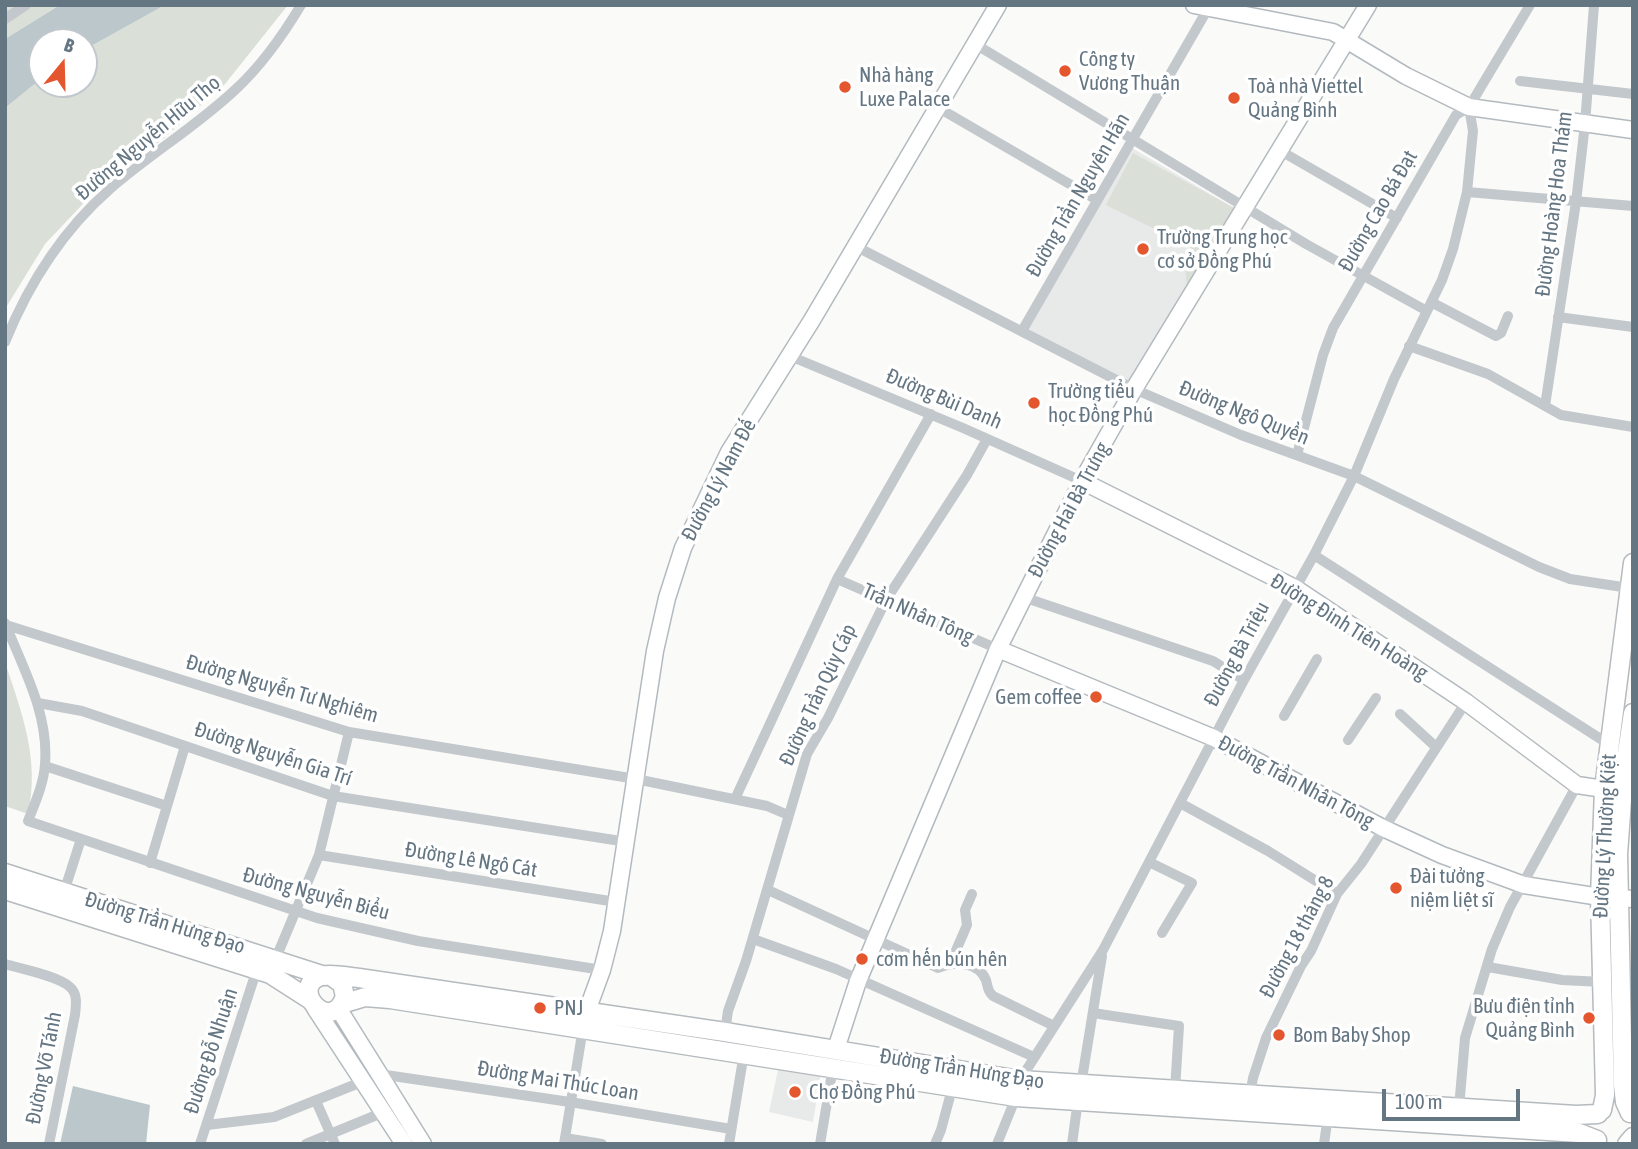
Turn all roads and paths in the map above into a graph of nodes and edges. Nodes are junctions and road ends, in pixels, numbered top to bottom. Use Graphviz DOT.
graph roads {
  1 [pos="26,5"];
  2 [pos="301,5"];
  3 [pos="998,5"];
  4 [pos="1368,5"];
  5 [pos="1530,5"];
  6 [pos="1594,5"];
  7 [pos="1204,6"];
  8 [pos="5,19"];
  9 [pos="1348,39"];
  10 [pos="975,44"];
  11 [pos="1520,81"];
  12 [pos="1588,88"];
  13 [pos="1633,94"];
  14 [pos="937,107"];
  15 [pos="1469,107"];
  16 [pos="1585,124"];
  17 [pos="1633,130"];
  18 [pos="1132,140"];
  19 [pos="1279,149"];
  20 [pos="1467,192"];
  21 [pos="1097,200"];
  22 [pos="1576,202"];
  23 [pos="1633,206"];
  24 [pos="1244,208"];
  25 [pos="1397,218"];
  26 [pos="855,246"];
  27 [pos="1362,277"];
  28 [pos="1429,307"];
  29 [pos="1508,316"];
  30 [pos="1558,317"];
  31 [pos="1633,327"];
  32 [pos="1022,331"];
  33 [pos="5,342"];
  34 [pos="1409,346"];
  35 [pos="790,356"];
  36 [pos="1134,389"];
  37 [pos="1545,406"];
  38 [pos="931,414"];
  39 [pos="1633,427"];
  40 [pos="987,439"];
  41 [pos="1297,455"];
  42 [pos="1354,476"];
  43 [pos="1082,481"];
  44 [pos="1314,555"];
  45 [pos="1633,563"];
  46 [pos="837,579"];
  47 [pos="1295,588"];
  48 [pos="1631,588"];
  49 [pos="1023,597"];
  50 [pos="886,600"];
  51 [pos="6,624"];
  52 [pos="998,649"];
  53 [pos="1317,659"];
  54 [pos="1244,680"];
  55 [pos="1376,698"];
  56 [pos="1466,702"];
  57 [pos="38,703"];
  58 [pos="1633,713"];
  59 [pos="1400,714"];
  60 [pos="1284,716"];
  61 [pos="349,732"];
  62 [pos="1214,738"];
  63 [pos="1348,740"];
  64 [pos="1610,745"];
  65 [pos="185,746"];
  66 [pos="1436,747"];
  67 [pos="46,766"];
  68 [pos="636,779"];
  69 [pos="1577,785"];
  70 [pos="1604,789"];
  71 [pos="333,796"];
  72 [pos="735,799"];
  73 [pos="1180,803"];
  74 [pos="167,806"];
  75 [pos="788,815"];
  76 [pos="1383,828"];
  77 [pos="81,839"];
  78 [pos="627,842"];
  79 [pos="319,856"];
  80 [pos="1149,862"];
  81 [pos="150,863"];
  82 [pos="5,873"];
  83 [pos="1524,885"];
  84 [pos="5,890"];
  85 [pos="768,890"];
  86 [pos="64,892"];
  87 [pos="972,894"];
  88 [pos="1337,894"];
  89 [pos="1617,898"];
  90 [pos="616,902"];
  91 [pos="296,912"];
  92 [pos="1162,933"];
  93 [pos="753,939"];
  94 [pos="875,939"];
  95 [pos="1103,950"];
  96 [pos="276,958"];
  97 [pos="951,962"];
  98 [pos="5,964"];
  99 [pos="1488,967"];
  100 [pos="257,969"];
  101 [pos="602,970"];
  102 [pos="328,976"];
  103 [pos="858,981"];
  104 [pos="1602,982"];
  105 [pos="312,1003"];
  106 [pos="340,1006"];
  107 [pos="1093,1013"];
  108 [pos="585,1019"];
  109 [pos="1054,1026"];
  110 [pos="725,1032"];
  111 [pos="744,1053"];
  112 [pos="1034,1057"];
  113 [pos="835,1058"];
  114 [pos="371,1077"];
  115 [pos="953,1085"];
  116 [pos="1018,1088"];
  117 [pos="1175,1090"];
  118 [pos="1080,1092"];
  119 [pos="1250,1095"];
  120 [pos="316,1101"];
  121 [pos="570,1102"];
  122 [pos="1330,1108"];
  123 [pos="1459,1108"];
  124 [pos="384,1112"];
  125 [pos="1600,1112"];
  126 [pos="1632,1116"];
  127 [pos="207,1125"];
  128 [pos="731,1129"];
  129 [pos="332,1139"];
  130 [pos="565,1141"];
  131 [pos="1599,1142"];
  132 [pos="423,1143"];
  133 [pos="49,1144"];
  134 [pos="200,1144"];
  135 [pos="306,1144"];
  136 [pos="404,1144"];
  137 [pos="429,1144"];
  138 [pos="602,1144"];
  139 [pos="729,1144"];
  140 [pos="820,1144"];
  141 [pos="935,1144"];
  142 [pos="997,1144"];
  143 [pos="1072,1144"];
  144 [pos="1324,1144"];
  1 -- 8 [label="street"];
  2 -- 33 [label="street, Đường Nguyễn Hữu Thọ"];
  3 -- 10 [label="street, Đường Lý Nam Đế"];
  4 -- 9 [label="street, Đường Hai Bà Trưng"];
  5 -- 15 [label="street, Đường Cao Bá Đạt"];
  6 -- 12 [label="street, Đường Hoàng Hoa Thám"];
  7 -- 9 [label="street"];
  7 -- 18 [label="street, Đường Trần Nguyên Hãn"];
  9 -- 15 [label="street"];
  9 -- 19 [label="street, Đường Hai Bà Trưng"];
  10 -- 14 [label="street, Đường Lý Nam Đế"];
  10 -- 18 [label="street"];
  11 -- 12 [label="street"];
  12 -- 13 [label="street"];
  12 -- 16 [label="street, Đường Hoàng Hoa Thám"];
  14 -- 21 [label="street"];
  14 -- 26 [label="street, Đường Lý Nam Đế"];
  15 -- 16 [label="street"];
  15 -- 20 [label="street, Đường Bà Triệu"];
  15 -- 25 [label="street, Đường Cao Bá Đạt"];
  16 -- 17 [label="street"];
  16 -- 22 [label="street, Đường Hoàng Hoa Thám"];
  18 -- 21 [label="street, Đường Trần Nguyên Hãn"];
  18 -- 24 [label="street"];
  19 -- 24 [label="street, Đường Hai Bà Trưng"];
  19 -- 25 [label="street"];
  20 -- 22 [label="street"];
  20 -- 28 [label="street, Đường Bà Triệu"];
  21 -- 32 [label="street, Đường Trần Nguyên Hãn"];
  22 -- 23 [label="street"];
  22 -- 30 [label="street, Đường Hoàng Hoa Thám"];
  24 -- 27 [label="street"];
  24 -- 36 [label="street, Đường Hai Bà Trưng"];
  25 -- 27 [label="street, Đường Cao Bá Đạt"];
  26 -- 32 [label="street, Đường Ngô Quyền"];
  26 -- 35 [label="street, Đường Lý Nam Đế"];
  27 -- 28 [label="street"];
  27 -- 41 [label="street, Đường Cao Bá Đạt"];
  28 -- 29 [label="street"];
  28 -- 34 [label="street, Đường Bà Triệu"];
  30 -- 31 [label="street"];
  30 -- 37 [label="street, Đường Hoàng Hoa Thám"];
  32 -- 36 [label="street, Đường Ngô Quyền"];
  34 -- 37 [label="street"];
  34 -- 42 [label="street, Đường Bà Triệu"];
  35 -- 38 [label="street, Đường Bùi Danh"];
  35 -- 68 [label="street, Đường Lý Nam Đế"];
  36 -- 41 [label="street, Đường Ngô Quyền"];
  36 -- 43 [label="street, Đường Hai Bà Trưng"];
  37 -- 39 [label="street"];
  38 -- 40 [label="street, Đường Bùi Danh"];
  38 -- 46 [label="street"];
  40 -- 43 [label="street, Đường Bùi Danh"];
  40 -- 50 [label="street, Đường Trần Qúy Cáp"];
  41 -- 42 [label="street, Đường Ngô Quyền"];
  42 -- 44 [label="street, Đường Bà Triệu"];
  42 -- 48 [label="street, Đường Ngô Quyền"];
  43 -- 47 [label="street, Đường Đinh Tiên Hoàng"];
  43 -- 49 [label="street, Đường Hai Bà Trưng"];
  44 -- 47 [label="street, Đường Bà Triệu"];
  44 -- 64 [label="street"];
  45 -- 48 [label="main road, Đường Lý Thường Kiệt"];
  46 -- 50 [label="street, Trần Nhân Tông"];
  46 -- 72 [label="street"];
  47 -- 54 [label="street, Đường Bà Triệu"];
  47 -- 56 [label="street, Đường Đinh Tiên Hoàng"];
  48 -- 64 [label="main road, Đường Lý Thường Kiệt"];
  49 -- 52 [label="street, Đường Hai Bà Trưng"];
  49 -- 54 [label="street"];
  50 -- 52 [label="street, Trần Nhân Tông"];
  50 -- 75 [label="street, Đường Trần Qúy Cáp"];
  51 -- 57 [label="street"];
  51 -- 61 [label="street, Đường Nguyễn Tư Nghiêm"];
  52 -- 62 [label="street, Đường Trần Nhân Tông"];
  52 -- 94 [label="street, Đường Hai Bà Trưng"];
  53 -- 60 [label="street"];
  54 -- 62 [label="street, Đường Bà Triệu"];
  55 -- 63 [label="street"];
  56 -- 66 [label="street, Đường 18 tháng 8"];
  56 -- 69 [label="street, Đường Đinh Tiên Hoàng"];
  57 -- 65 [label="street, Đường Nguyễn Gia Trí"];
  57 -- 67 [label="street"];
  58 -- 89 [label="main road, Đường Lý Thường Kiệt"];
  59 -- 66 [label="street"];
  61 -- 68 [label="street, Đường Nguyễn Tư Nghiêm"];
  61 -- 71 [label="street"];
  62 -- 73 [label="street, Đường Bà Triệu"];
  62 -- 76 [label="street, Đường Trần Nhân Tông"];
  64 -- 70 [label="main road, Đường Lý Thường Kiệt"];
  65 -- 71 [label="street, Đường Nguyễn Gia Trí"];
  65 -- 74 [label="street"];
  66 -- 76 [label="street, Đường 18 tháng 8"];
  67 -- 74 [label="street"];
  67 -- 77 [label="street, Đường Nguyễn Biểu"];
  68 -- 72 [label="street, Đường Nguyễn Tư Nghiêm"];
  68 -- 78 [label="street, Đường Lý Nam Đế"];
  69 -- 70 [label="street, Đường Đinh Tiên Hoàng"];
  69 -- 83 [label="street"];
  70 -- 89 [label="main road, Đường Lý Thường Kiệt"];
  71 -- 78 [label="street, Đường Nguyễn Gia Trí"];
  71 -- 79 [label="street"];
  72 -- 75 [label="street, Đường Nguyễn Tư Nghiêm"];
  73 -- 80 [label="street, Đường Bà Triệu"];
  73 -- 88 [label="street"];
  74 -- 81 [label="street"];
  75 -- 85 [label="street, Đường Trần Qúy Cáp"];
  76 -- 83 [label="street, Đường Trần Nhân Tông"];
  76 -- 88 [label="street, Đường 18 tháng 8"];
  77 -- 81 [label="street, Đường Nguyễn Biểu"];
  77 -- 86 [label="street"];
  78 -- 90 [label="street, Đường Lý Nam Đế"];
  79 -- 90 [label="street, Đường Lê Ngô Cát"];
  79 -- 91 [label="street"];
  80 -- 92 [label="street"];
  80 -- 95 [label="street, Đường Bà Triệu"];
  81 -- 91 [label="street, Đường Nguyễn Biểu"];
  82 -- 86 [label="main road, Đường Trần Hưng Đạo"];
  83 -- 89 [label="street, Đường Trần Nhân Tông"];
  83 -- 99 [label="street"];
  84 -- 100 [label="main road, Đường Trần Hưng Đạo"];
  85 -- 93 [label="street, Đường Trần Qúy Cáp"];
  85 -- 94 [label="street"];
  86 -- 96 [label="main road, Đường Trần Hưng Đạo"];
  87 -- 97 [label="street"];
  88 -- 119 [label="street, Đường 18 tháng 8"];
  89 -- 104 [label="main road, Đường Lý Thường Kiệt"];
  89 -- 126 [label="main road, Đường Lý Thường Kiệt"];
  90 -- 101 [label="street, Đường Lý Nam Đế"];
  91 -- 96 [label="street"];
  91 -- 101 [label="street, Đường Nguyễn Biểu"];
  93 -- 103 [label="street"];
  93 -- 110 [label="street, Đường Trần Qúy Cáp"];
  94 -- 97 [label="street"];
  94 -- 103 [label="street, Đường Hai Bà Trưng"];
  95 -- 107 [label="street"];
  95 -- 109 [label="street, Đường Bà Triệu"];
  96 -- 102 [label="main road, Đường Trần Hưng Đạo"];
  97 -- 109 [label="street"];
  98 -- 133 [label="street, Đường Võ Tánh"];
  99 -- 104 [label="street"];
  99 -- 123 [label="street"];
  100 -- 105 [label="main road, Đường Trần Hưng Đạo"];
  100 -- 127 [label="street, Đường Đỗ Nhuận"];
  101 -- 108 [label="street, Đường Lý Nam Đế"];
  102 -- 105 [label="main road"];
  102 -- 106 [label="main road"];
  102 -- 108 [label="main road, Đường Trần Hưng Đạo"];
  103 -- 112 [label="street"];
  103 -- 113 [label="street, Đường Hai Bà Trưng"];
  104 -- 125 [label="main road, Đường Lý Thường Kiệt"];
  105 -- 106 [label="main road"];
  105 -- 114 [label="street"];
  106 -- 108 [label="main road, Đường Trần Hưng Đạo"];
  106 -- 114 [label="street"];
  107 -- 117 [label="street"];
  107 -- 118 [label="street"];
  108 -- 110 [label="main road, Đường Trần Hưng Đạo"];
  108 -- 111 [label="main road, Đường Trần Hưng Đạo"];
  108 -- 121 [label="street"];
  109 -- 112 [label="street, Đường Bà Triệu"];
  110 -- 113 [label="main road, Đường Trần Hưng Đạo"];
  111 -- 113 [label="main road, Đường Trần Hưng Đạo"];
  111 -- 128 [label="street"];
  112 -- 116 [label="street, Đường Bà Triệu"];
  113 -- 115 [label="main road, Đường Trần Hưng Đạo"];
  113 -- 116 [label="main road, Đường Trần Hưng Đạo"];
  113 -- 140 [label="street"];
  114 -- 120 [label="street"];
  114 -- 121 [label="street, Đường Mai Thúc Loan"];
  114 -- 124 [label="street"];
  114 -- 132 [label="street"];
  115 -- 116 [label="main road, Đường Trần Hưng Đạo"];
  115 -- 141 [label="street"];
  116 -- 118 [label="main road, Đường Trần Hưng Đạo"];
  116 -- 142 [label="street, Đường Bà Triệu"];
  117 -- 118 [label="main road, Đường Trần Hưng Đạo"];
  117 -- 119 [label="main road, Đường Trần Hưng Đạo"];
  118 -- 122 [label="main road, Đường Trần Hưng Đạo"];
  118 -- 143 [label="street"];
  119 -- 122 [label="main road, Đường Trần Hưng Đạo"];
  120 -- 127 [label="street"];
  120 -- 129 [label="street"];
  121 -- 128 [label="street, Đường Mai Thúc Loan"];
  121 -- 130 [label="street"];
  122 -- 123 [label="main road, Đường Trần Hưng Đạo"];
  122 -- 131 [label="main road, Đường Trần Hưng Đạo"];
  122 -- 144 [label="street"];
  123 -- 125 [label="main road, Đường Trần Hưng Đạo"];
  124 -- 129 [label="street"];
  124 -- 136 [label="street"];
  125 -- 126 [label="main road, Đường Trần Hưng Đạo"];
  125 -- 131 [label="main road, Đường Lý Thường Kiệt"];
  127 -- 134 [label="street, Đường Đỗ Nhuận"];
  128 -- 139 [label="street"];
  129 -- 135 [label="street"];
  130 -- 138 [label="street"];
  132 -- 137 [label="street"];
}
